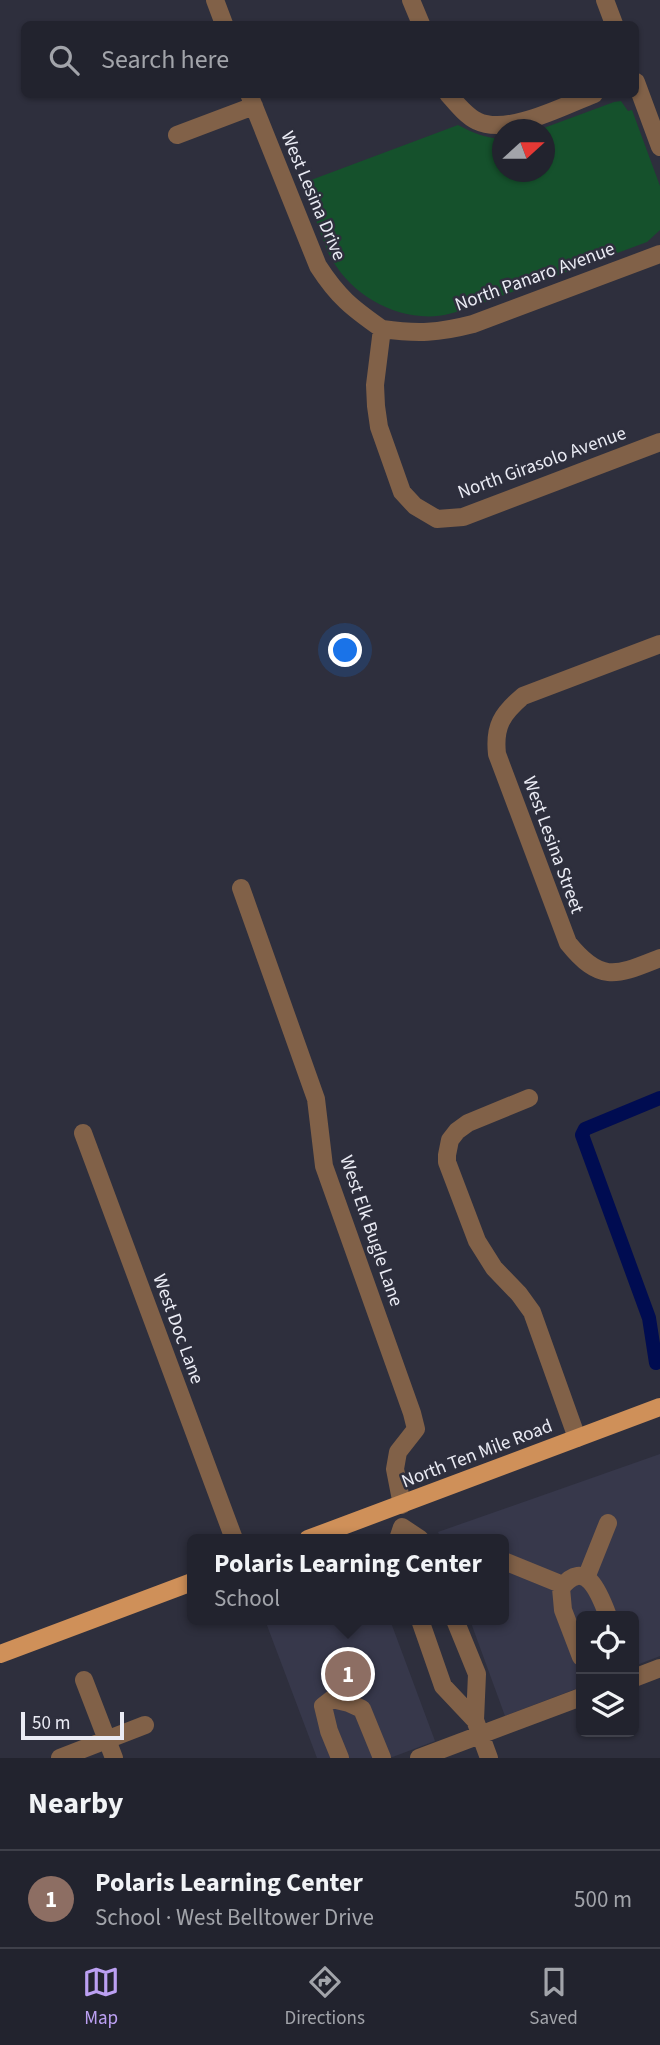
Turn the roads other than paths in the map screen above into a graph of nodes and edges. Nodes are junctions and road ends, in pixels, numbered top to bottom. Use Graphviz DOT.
graph roads {
  1 [pos="215,0"];
  2 [pos="411,0"];
  3 [pos="605,0"];
  4 [pos="223,21"];
  5 [pos="420,21"];
  6 [pos="613,21"];
  7 [pos="639,92"];
  8 [pos="452,98"];
  9 [pos="584,98"];
  10 [pos="252,100"];
  11 [pos="177,135"];
  12 [pos="660,147"];
  13 [pos="660,254"];
  14 [pos="382,329"];
  15 [pos="660,442"];
  16 [pos="658,652"];
  17 [pos="241,888"];
  18 [pos="660,958"];
  19 [pos="529,1098"];
  20 [pos="83,1133"];
  21 [pos="660,1407"];
  22 [pos="577,1438"];
  23 [pos="398,1506"];
  24 [pos="608,1523"];
  25 [pos="400,1533"];
  26 [pos="232,1534"];
  27 [pos="322,1534"];
  28 [pos="509,1563"];
  29 [pos="586,1578"];
  30 [pos="187,1584"];
  31 [pos="563,1586"];
  32 [pos="606,1611"];
  33 [pos="422,1625"];
  34 [pos="457,1625"];
  35 [pos="576,1644"];
  36 [pos="0,1654"];
  37 [pos="660,1668"];
  38 [pos="639,1676"];
  39 [pos="84,1681"];
  40 [pos="576,1699"];
  41 [pos="145,1725"];
  42 [pos="478,1728"];
  43 [pos="107,1740"];
  44 [pos="60,1758"];
  45 [pos="114,1758"];
  46 [pos="340,1758"];
  47 [pos="382,1758"];
  48 [pos="419,1758"];
  49 [pos="489,1758"];
  1 -- 4 [label="street"];
  2 -- 5 [label="street"];
  3 -- 6 [label="street"];
  7 -- 12 [label="street"];
  8 -- 9 [label="street"];
  10 -- 11 [label="street"];
  10 -- 14 [label="street, West Lesina Drive"];
  13 -- 14 [label="street, North Panaro Avenue"];
  14 -- 15 [label="street, North Girasolo Avenue"];
  16 -- 18 [label="street, West Lesina Street"];
  17 -- 23 [label="street, West Elk Bugle Lane"];
  19 -- 22 [label="street"];
  20 -- 26 [label="street, West Doc Lane"];
  21 -- 22 [label="main road, North Ten Mile Road"];
  22 -- 23 [label="main road, North Ten Mile Road"];
  23 -- 25 [label="street"];
  23 -- 27 [label="main road, North Ten Mile Road"];
  24 -- 29 [label="street"];
  28 -- 31 [label="street"];
  29 -- 31 [label="street"];
  29 -- 32 [label="street"];
  30 -- 36 [label="main road"];
  31 -- 35 [label="street"];
  33 -- 42 [label="street"];
  34 -- 42 [label="street"];
  37 -- 38 [label="street"];
  39 -- 43 [label="street"];
  40 -- 42 [label="street"];
  41 -- 43 [label="street"];
  42 -- 48 [label="street"];
  42 -- 49 [label="street"];
  43 -- 44 [label="street"];
  43 -- 45 [label="street"];
  46 -- 47 [label="street"];
}
